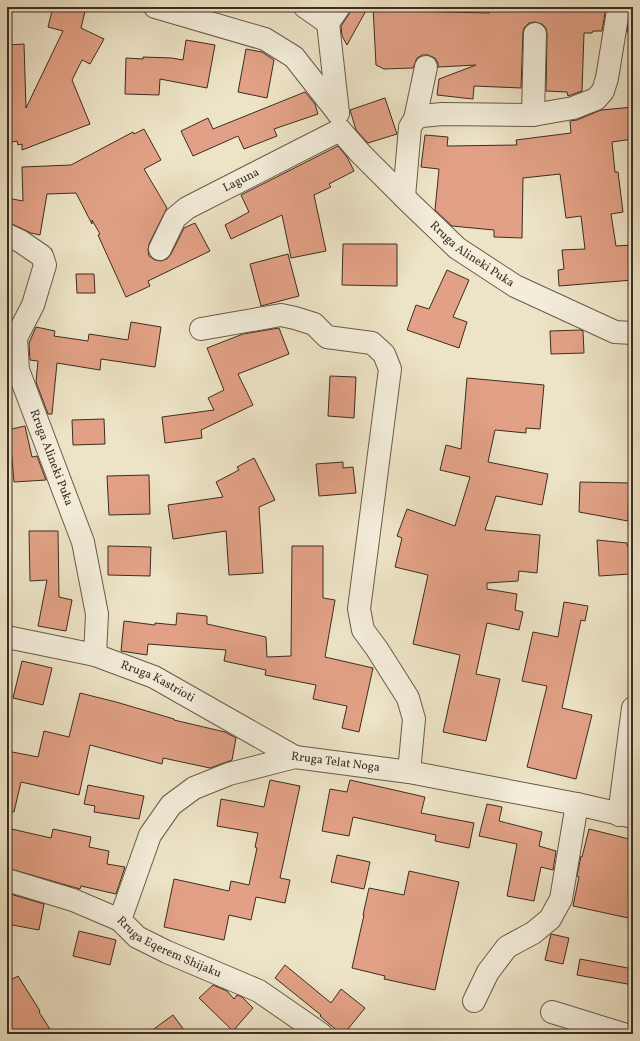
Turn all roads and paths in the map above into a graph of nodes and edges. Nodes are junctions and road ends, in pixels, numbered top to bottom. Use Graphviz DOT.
graph roads {
  1 [pos="155,7"];
  2 [pos="305,7"];
  3 [pos="618,11"];
  4 [pos="333,15"];
  5 [pos="536,34"];
  6 [pos="426,67"];
  7 [pos="533,115"];
  8 [pos="415,119"];
  9 [pos="339,122"];
  10 [pos="404,197"];
  11 [pos="7,235"];
  12 [pos="160,249"];
  13 [pos="201,329"];
  14 [pos="633,333"];
  15 [pos="12,338"];
  16 [pos="7,637"];
  17 [pos="95,655"];
  18 [pos="633,708"];
  19 [pos="295,757"];
  20 [pos="409,772"];
  21 [pos="577,804"];
  22 [pos="626,816"];
  23 [pos="7,880"];
  24 [pos="120,920"];
  25 [pos="474,1001"];
  26 [pos="552,1012"];
  27 [pos="321,1034"];
  28 [pos="623,1034"];
  1 -- 9 [label="street, Rruga Alineki Puka"];
  2 -- 4 [label="street"];
  3 -- 7 [label="street"];
  4 -- 9 [label="street"];
  5 -- 7 [label="street"];
  6 -- 8 [label="street"];
  7 -- 8 [label="street"];
  8 -- 10 [label="street"];
  9 -- 10 [label="street, Rruga Alineki Puka"];
  9 -- 12 [label="street, Laguna"];
  10 -- 14 [label="street, Rruga Alineki Puka"];
  11 -- 15 [label="street, Rruga Alineki Puka"];
  13 -- 20 [label="street"];
  15 -- 17 [label="street, Rruga Alineki Puka"];
  16 -- 17 [label="street, Rruga Kastrioti"];
  17 -- 19 [label="street, Rruga Kastrioti"];
  18 -- 22 [label="street"];
  19 -- 20 [label="street, Rruga Telat Noga"];
  19 -- 24 [label="street, Rruga Telat Noga"];
  20 -- 21 [label="street, Rruga Telat Noga"];
  21 -- 22 [label="street, Rruga Telat Noga"];
  21 -- 25 [label="street"];
  23 -- 24 [label="street, Rruga Eqerem Shijaku"];
  24 -- 27 [label="street, Rruga Eqerem Shijaku"];
  26 -- 28 [label="street"];
}
